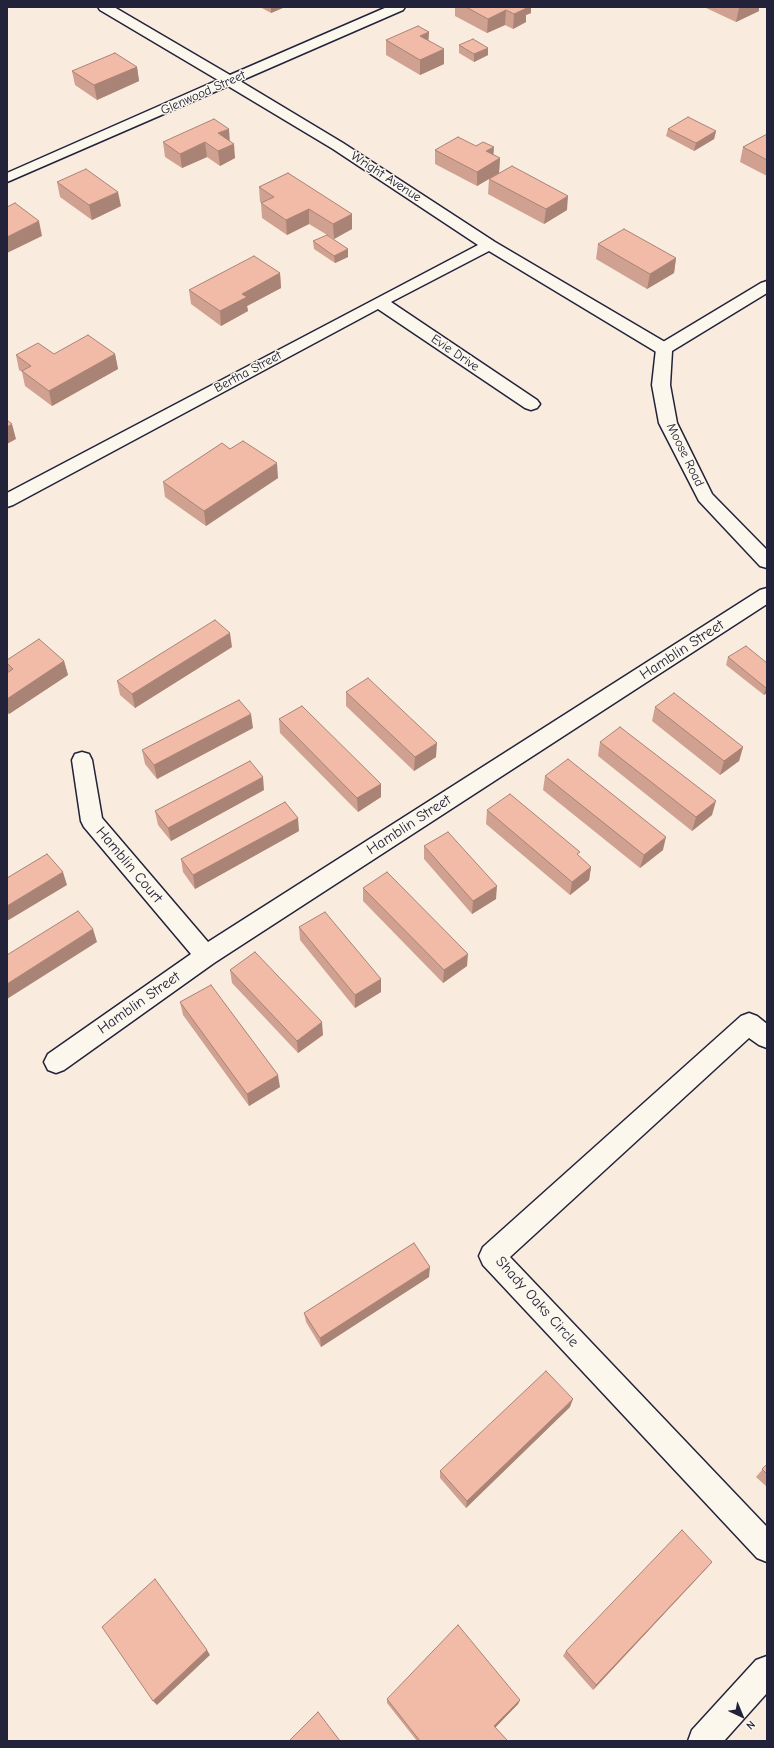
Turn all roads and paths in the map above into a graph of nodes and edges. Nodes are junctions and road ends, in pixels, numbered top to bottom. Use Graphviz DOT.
graph roads {
  1 [pos="105,7"];
  2 [pos="398,7"];
  3 [pos="229,81"];
  4 [pos="7,178"];
  5 [pos="489,245"];
  6 [pos="767,286"];
  7 [pos="379,302"];
  8 [pos="664,349"];
  9 [pos="531,404"];
  10 [pos="7,501"];
  11 [pos="767,561"];
  12 [pos="767,595"];
  13 [pos="82,760"];
  14 [pos="206,956"];
  15 [pos="767,1038"];
  16 [pos="56,1062"];
  17 [pos="767,1548"];
  18 [pos="767,1671"];
  19 [pos="703,1741"];
  1 -- 3 [label="street, Wright Avenue"];
  2 -- 3 [label="street, Glenwood Street"];
  3 -- 4 [label="street, Glenwood Street"];
  3 -- 5 [label="street, Wright Avenue"];
  5 -- 7 [label="street, Bertha Street"];
  5 -- 8 [label="street, Wright Avenue"];
  6 -- 8 [label="street"];
  7 -- 9 [label="street, Evie Drive"];
  7 -- 10 [label="street, Bertha Street"];
  8 -- 11 [label="street, Moose Road"];
  12 -- 14 [label="street, Hamblin Street"];
  13 -- 14 [label="street, Hamblin Court"];
  14 -- 16 [label="street, Hamblin Street"];
  15 -- 17 [label="street, Shady Oaks Circle"];
  18 -- 19 [label="street"];
}
